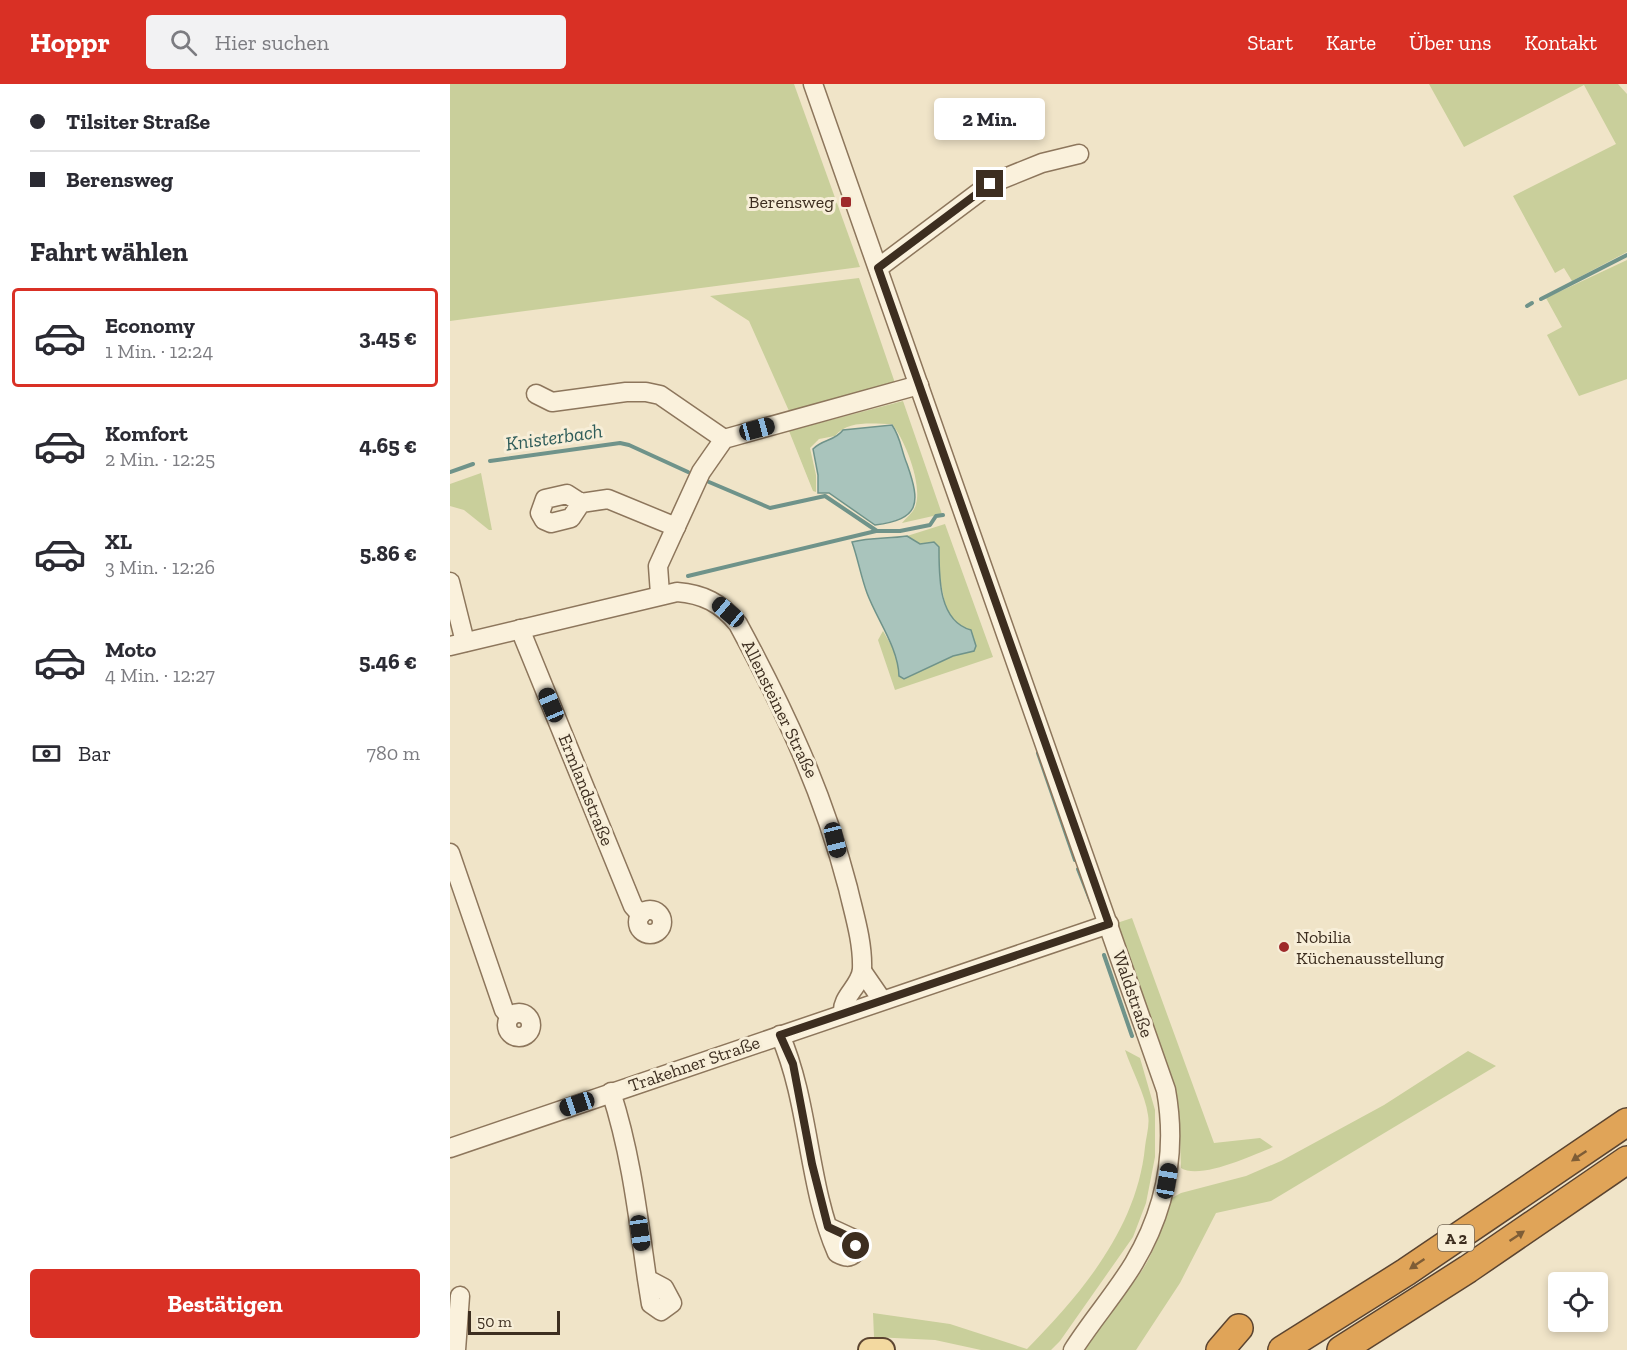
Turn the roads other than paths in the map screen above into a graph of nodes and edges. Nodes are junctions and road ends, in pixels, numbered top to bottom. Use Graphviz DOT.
graph roads {
  1 [pos="813,84"];
  2 [pos="1079,154"];
  3 [pos="878,268"];
  4 [pos="919,386"];
  5 [pos="536,394"];
  6 [pos="724,439"];
  7 [pos="581,503"];
  8 [pos="676,527"];
  9 [pos="450,582"];
  10 [pos="660,594"];
  11 [pos="520,629"];
  12 [pos="458,644"];
  13 [pos="450,852"];
  14 [pos="641,915"];
  15 [pos="1109,924"];
  16 [pos="862,971"];
  17 [pos="882,1000"];
  18 [pos="843,1013"];
  19 [pos="510,1017"];
  20 [pos="780,1035"];
  21 [pos="611,1092"];
  22 [pos="1627,1122"];
  23 [pos="450,1148"];
  24 [pos="1627,1160"];
  25 [pos="828,1227"];
  26 [pos="647,1279"];
  27 [pos="460,1296"];
  28 [pos="1239,1328"];
  29 [pos="456,1350"];
  30 [pos="870,1350"];
  31 [pos="883,1350"];
  32 [pos="1073,1350"];
  33 [pos="1220,1350"];
  34 [pos="1282,1350"];
  35 [pos="1341,1350"];
  1 -- 3 [label="street, Waldstraße"];
  2 -- 3 [label="street"];
  3 -- 4 [label="street, Waldstraße"];
  4 -- 6 [label="street"];
  4 -- 15 [label="street, Waldstraße"];
  5 -- 6 [label="street"];
  6 -- 8 [label="street"];
  7 -- 8 [label="street"];
  8 -- 10 [label="street"];
  9 -- 12 [label="street, Allensteiner Straße"];
  10 -- 11 [label="street, Allensteiner Straße"];
  10 -- 16 [label="street, Allensteiner Straße"];
  11 -- 12 [label="street, Allensteiner Straße"];
  11 -- 14 [label="street, Ermlandstraße"];
  13 -- 19 [label="street"];
  15 -- 17 [label="street, Trakehner Straße"];
  15 -- 32 [label="street, Waldstraße"];
  16 -- 17 [label="street, Allensteiner Straße"];
  16 -- 18 [label="street"];
  17 -- 18 [label="street, Trakehner Straße"];
  18 -- 20 [label="street, Trakehner Straße"];
  20 -- 21 [label="street, Trakehner Straße"];
  20 -- 25 [label="street"];
  21 -- 23 [label="street, Trakehner Straße"];
  21 -- 26 [label="street"];
  22 -- 34 [label="highway, A 2, one-way"];
  35 -- 24 [label="highway, A 2, one-way"];
  27 -- 29 [label="street"];
  28 -- 33 [label="highway"];
  30 -- 31 [label="main road"];
}
